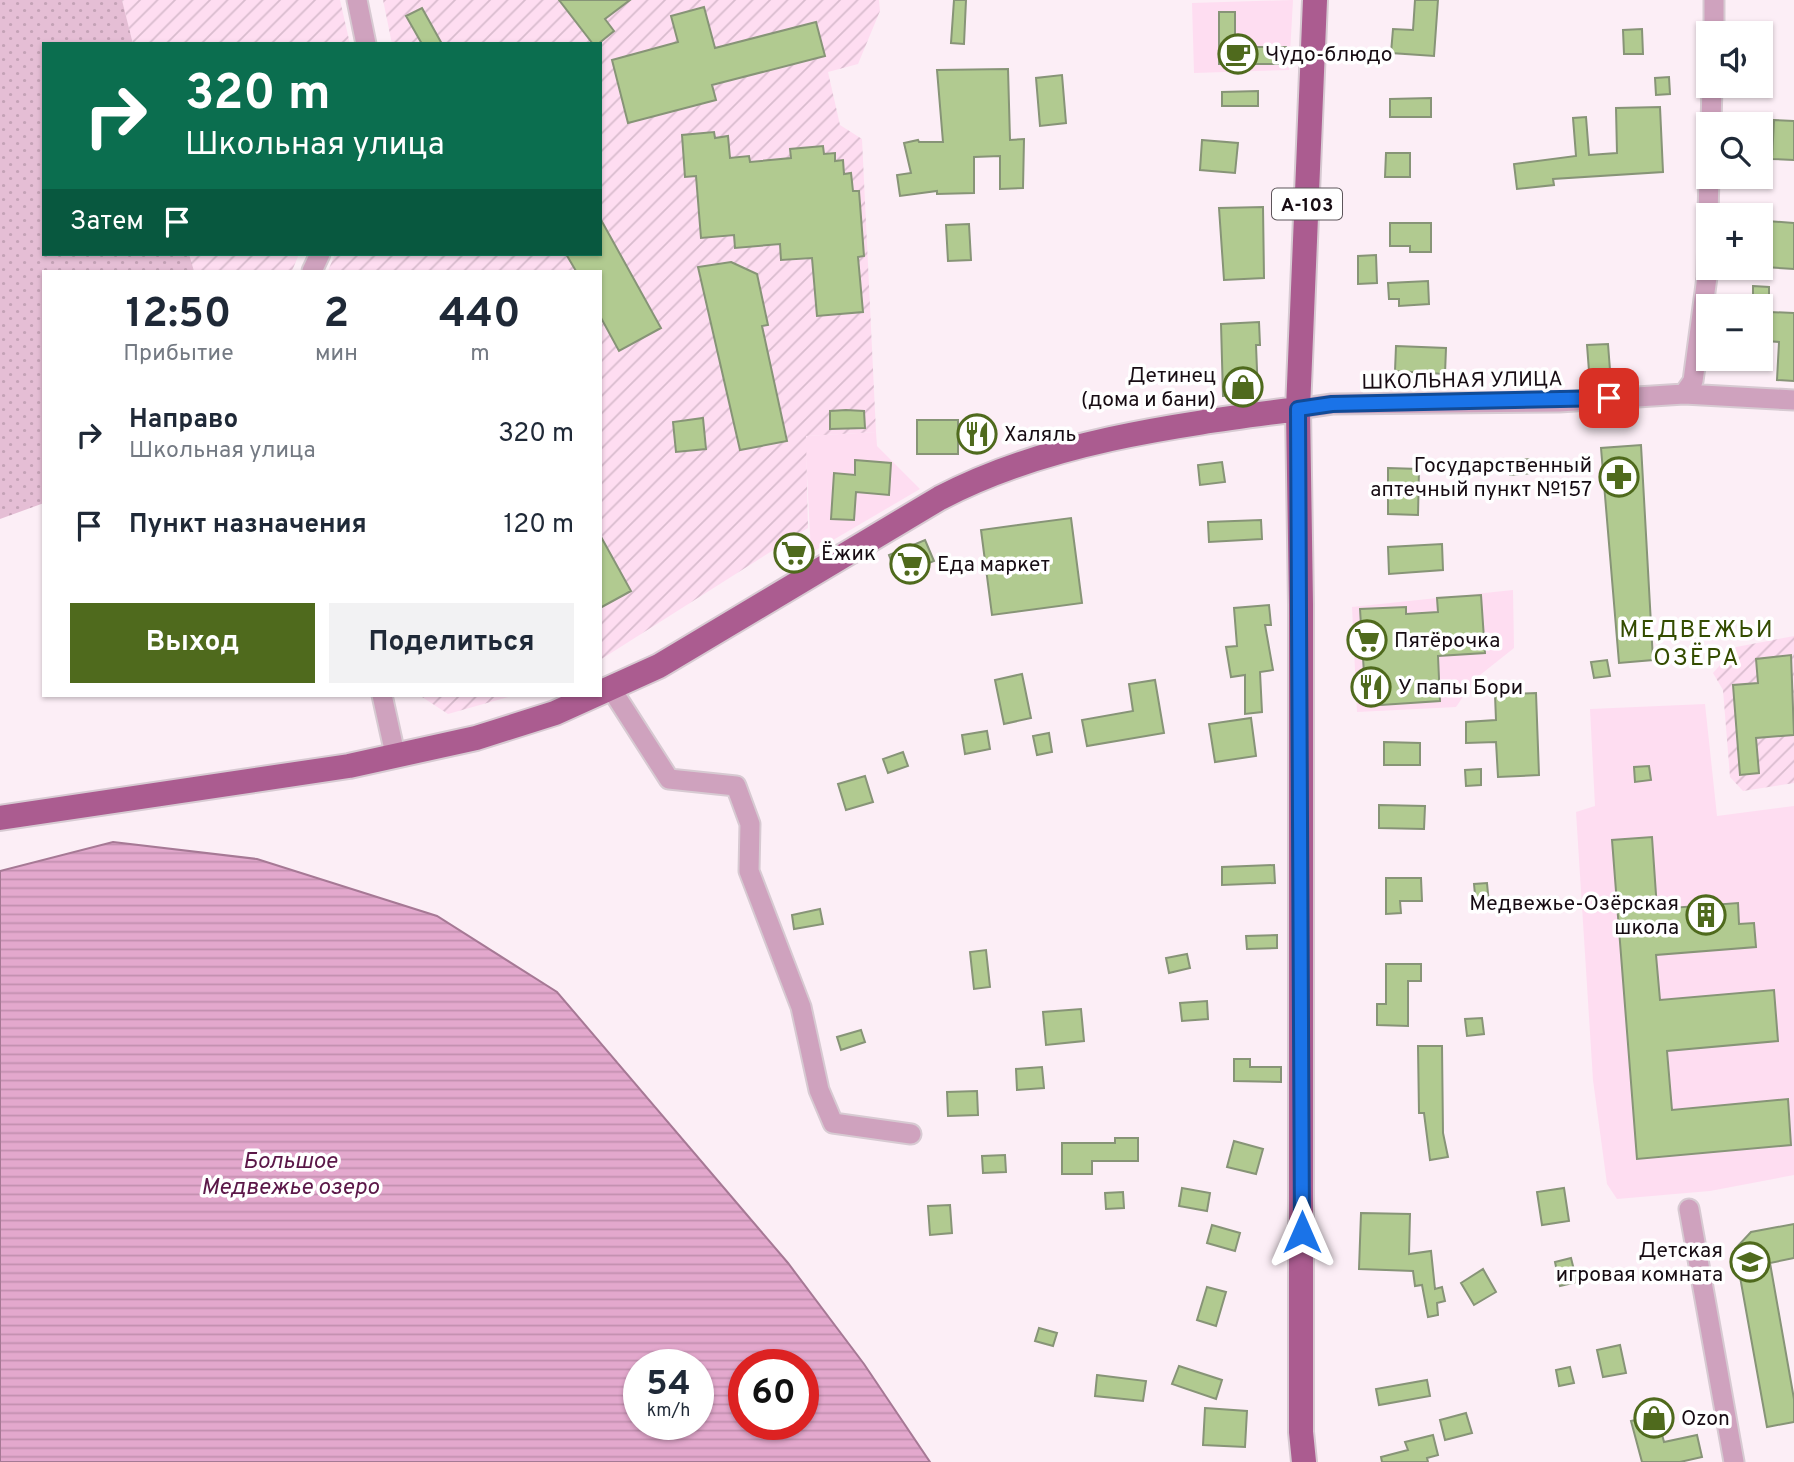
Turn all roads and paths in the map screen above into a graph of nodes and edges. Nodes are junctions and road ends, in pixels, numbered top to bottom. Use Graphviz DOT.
graph roads {
  1 [pos="357,0"];
  2 [pos="1315,0"];
  3 [pos="1714,0"];
  4 [pos="1714,21"];
  5 [pos="366,42"];
  6 [pos="1707,280"];
  7 [pos="1684,394"];
  8 [pos="1794,400"];
  9 [pos="1298,409"];
  10 [pos="612,690"];
  11 [pos="602,694"];
  12 [pos="382,697"];
  13 [pos="595,697"];
  14 [pos="395,754"];
  15 [pos="0,818"];
  16 [pos="911,1134"];
  17 [pos="1689,1209"];
  18 [pos="1304,1462"];
  19 [pos="1734,1462"];
  1 -- 5 [label="street"];
  2 -- 9 [label="main road, А-103"];
  3 -- 4 [label="street"];
  6 -- 7 [label="street"];
  7 -- 8 [label="street, ШКОЛЬНАЯ УЛИЦА"];
  7 -- 9 [label="street, ШКОЛЬНАЯ УЛИЦА"];
  9 -- 10 [label="main road"];
  9 -- 18 [label="main road, А-103"];
  10 -- 11 [label="main road"];
  10 -- 16 [label="street"];
  12 -- 14 [label="street"];
  13 -- 14 [label="main road"];
  14 -- 15 [label="main road"];
  17 -- 19 [label="street"];
}
